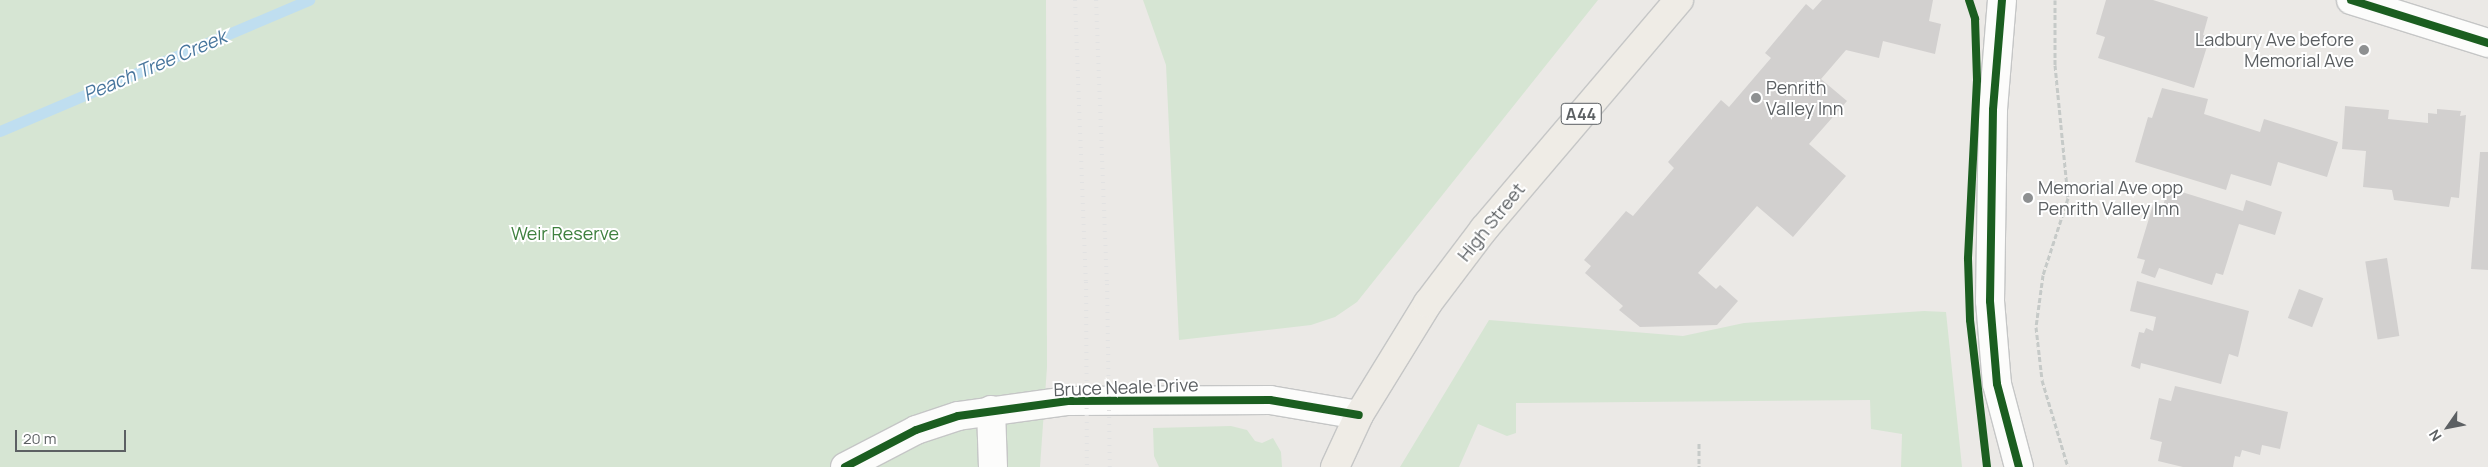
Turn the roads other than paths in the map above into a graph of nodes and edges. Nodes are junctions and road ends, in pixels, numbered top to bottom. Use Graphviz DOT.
graph roads {
  1 [pos="1679,0"];
  2 [pos="2002,0"];
  3 [pos="2351,0"];
  4 [pos="2488,43"];
  5 [pos="991,410"];
  6 [pos="1359,415"];
  7 [pos="845,467"];
  8 [pos="994,467"];
  9 [pos="1335,467"];
  10 [pos="2019,467"];
  1 -- 6 [label="highway, High Street / A44"];
  2 -- 10 [label="street"];
  3 -- 4 [label="street"];
  5 -- 6 [label="street, Bruce Neale Drive"];
  5 -- 7 [label="street, Bruce Neale Drive"];
  5 -- 8 [label="street"];
  6 -- 9 [label="highway, High Street / A44"];
}
